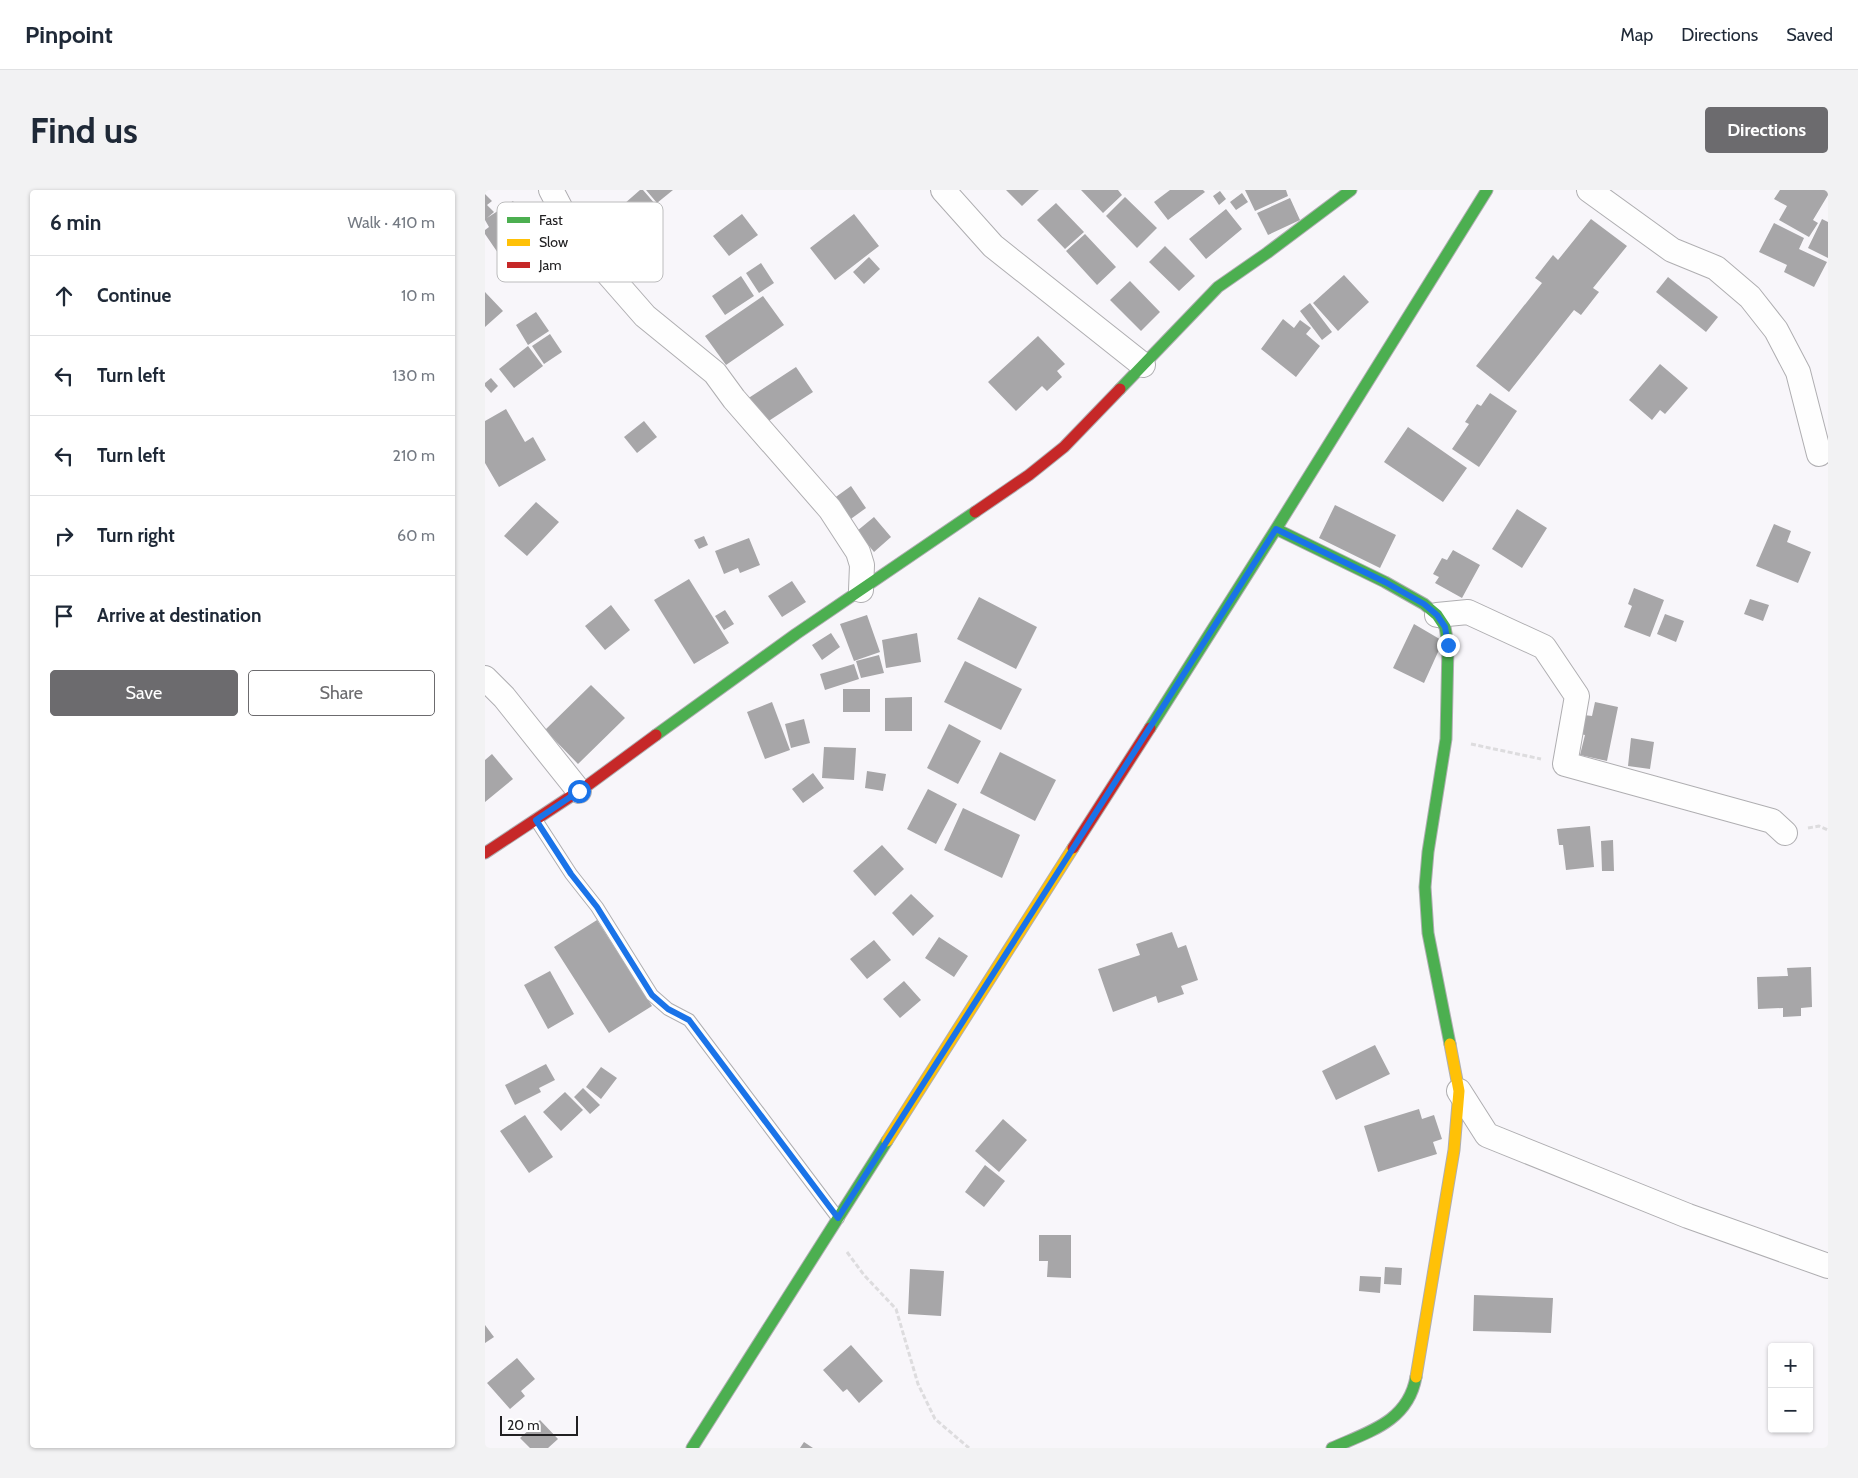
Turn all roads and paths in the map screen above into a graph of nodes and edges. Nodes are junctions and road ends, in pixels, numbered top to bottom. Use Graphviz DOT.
graph roads {
  1 [pos="551,190"];
  2 [pos="943,190"];
  3 [pos="1351,190"];
  4 [pos="1487,190"];
  5 [pos="1589,190"];
  6 [pos="557,202"];
  7 [pos="615,282"];
  8 [pos="1143,365"];
  9 [pos="1819,454"];
  10 [pos="1276,529"];
  11 [pos="861,590"];
  12 [pos="1437,615"];
  13 [pos="485,678"];
  14 [pos="1446,739"];
  15 [pos="1565,764"];
  16 [pos="579,791"];
  17 [pos="536,820"];
  18 [pos="1785,833"];
  19 [pos="485,853"];
  20 [pos="1459,1091"];
  21 [pos="838,1218"];
  22 [pos="830,1230"];
  23 [pos="1828,1266"];
  24 [pos="691,1448"];
  25 [pos="969,1448"];
  26 [pos="1332,1448"];
  1 -- 6 [label="street"];
  2 -- 8 [label="street"];
  3 -- 8 [label="street"];
  4 -- 10 [label="street"];
  5 -- 9 [label="street"];
  7 -- 11 [label="street"];
  8 -- 11 [label="street"];
  10 -- 12 [label="street"];
  10 -- 21 [label="street"];
  11 -- 16 [label="street"];
  12 -- 14 [label="street"];
  12 -- 15 [label="street"];
  13 -- 16 [label="street"];
  14 -- 15 [label="path"];
  14 -- 20 [label="street"];
  15 -- 18 [label="street"];
  16 -- 17 [label="street"];
  17 -- 19 [label="street"];
  17 -- 21 [label="lane"];
  20 -- 23 [label="street"];
  20 -- 26 [label="street"];
  21 -- 22 [label="street"];
  22 -- 24 [label="street"];
  22 -- 25 [label="path"];
}
